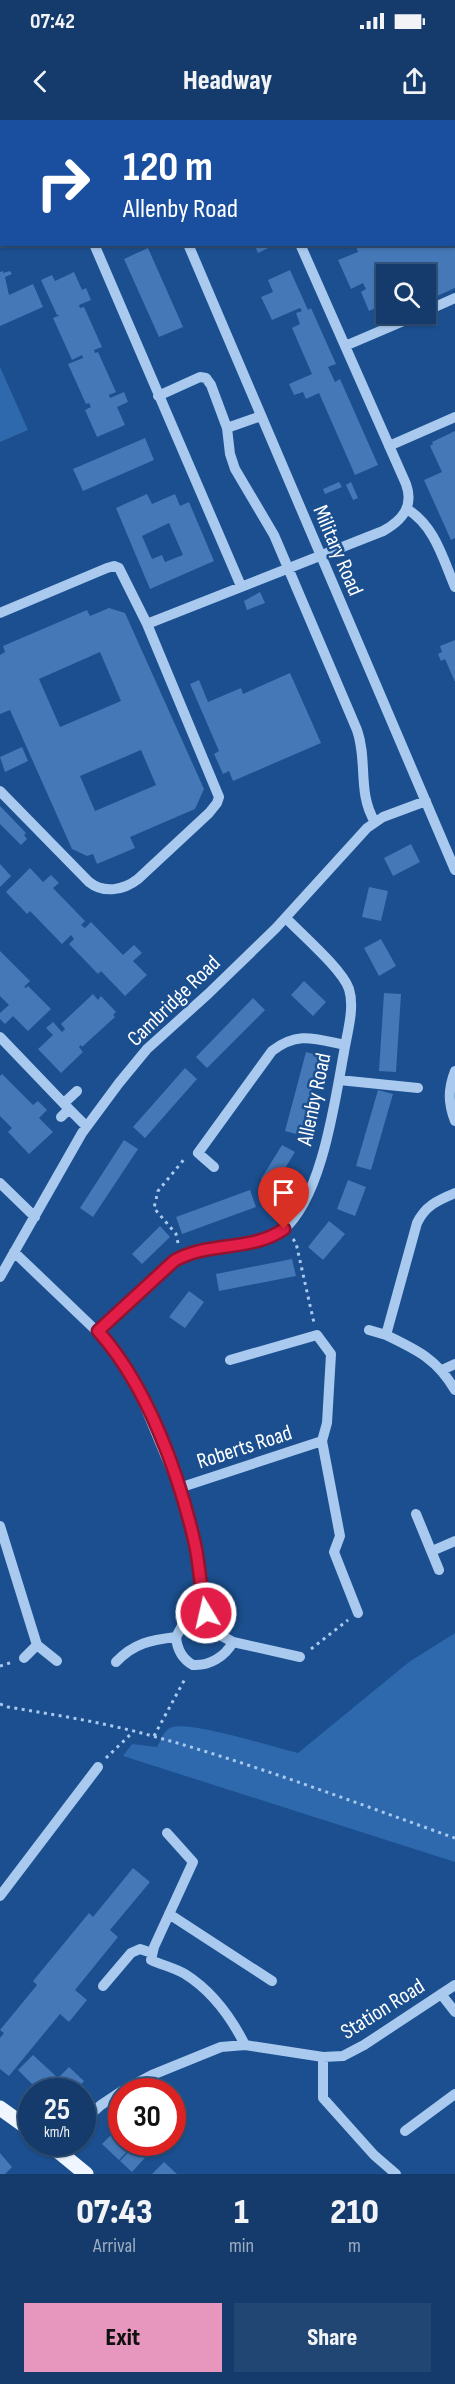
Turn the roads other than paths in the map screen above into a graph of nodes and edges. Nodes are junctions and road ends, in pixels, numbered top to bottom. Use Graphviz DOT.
graph roads {
  1 [pos="95,246"];
  2 [pos="189,246"];
  3 [pos="301,246"];
  4 [pos="455,298"];
  5 [pos="436,307"];
  6 [pos="397,324"];
  7 [pos="345,346"];
  8 [pos="158,396"];
  9 [pos="261,416"];
  10 [pos="455,417"];
  11 [pos="227,428"];
  12 [pos="389,446"];
  13 [pos="407,510"];
  14 [pos="321,557"];
  15 [pos="288,567"];
  16 [pos="241,586"];
  17 [pos="455,587"];
  18 [pos="0,613"];
  19 [pos="147,624"];
  20 [pos="0,791"];
  21 [pos="426,801"];
  22 [pos="375,822"];
  23 [pos="455,870"];
  24 [pos="286,918"];
  25 [pos="0,1037"];
  26 [pos="345,1045"];
  27 [pos="455,1071"];
  28 [pos="339,1080"];
  29 [pos="417,1088"];
  30 [pos="77,1091"];
  31 [pos="67,1106"];
  32 [pos="61,1117"];
  33 [pos="455,1121"];
  34 [pos="86,1126"];
  35 [pos="214,1167"];
  36 [pos="0,1183"];
  37 [pos="455,1192"];
  38 [pos="35,1217"];
  39 [pos="14,1252"];
  40 [pos="0,1277"];
  41 [pos="369,1330"];
  42 [pos="98,1331"];
  43 [pos="386,1335"];
  44 [pos="230,1360"];
  45 [pos="455,1364"];
  46 [pos="442,1370"];
  47 [pos="455,1390"];
  48 [pos="322,1441"];
  49 [pos="179,1488"];
  50 [pos="416,1514"];
  51 [pos="0,1526"];
  52 [pos="455,1541"];
  53 [pos="432,1551"];
  54 [pos="439,1570"];
  55 [pos="204,1605"];
  56 [pos="358,1612"];
  57 [pos="176,1637"];
  58 [pos="233,1642"];
  59 [pos="37,1645"];
  60 [pos="300,1657"];
  61 [pos="24,1658"];
  62 [pos="57,1661"];
  63 [pos="116,1662"];
  64 [pos="98,1767"];
  65 [pos="167,1833"];
  66 [pos="0,1896"];
  67 [pos="169,1914"];
  68 [pos="152,1953"];
  69 [pos="272,1981"];
  70 [pos="455,1985"];
  71 [pos="103,1986"];
  72 [pos="441,1994"];
  73 [pos="455,2012"];
  74 [pos="245,2045"];
  75 [pos="323,2057"];
  76 [pos="146,2078"];
  77 [pos="455,2094"];
  78 [pos="108,2102"];
  79 [pos="0,2108"];
  80 [pos="96,2111"];
  81 [pos="18,2121"];
  82 [pos="405,2131"];
  83 [pos="67,2156"];
  84 [pos="86,2174"];
  85 [pos="396,2174"];
  1 -- 8 [label="street"];
  2 -- 9 [label="street, Military Road"];
  3 -- 7 [label="street"];
  4 -- 5 [label="street"];
  6 -- 7 [label="street"];
  7 -- 12 [label="street"];
  8 -- 11 [label="street"];
  8 -- 16 [label="street"];
  9 -- 11 [label="street"];
  9 -- 14 [label="street, Military Road"];
  10 -- 12 [label="street"];
  11 -- 15 [label="street"];
  12 -- 13 [label="street"];
  13 -- 14 [label="street"];
  13 -- 17 [label="street"];
  14 -- 15 [label="street"];
  14 -- 21 [label="street, Military Road"];
  15 -- 16 [label="street"];
  15 -- 22 [label="street"];
  16 -- 19 [label="street"];
  18 -- 19 [label="street"];
  19 -- 20 [label="street"];
  21 -- 22 [label="street, Cambridge Road"];
  21 -- 23 [label="street, Military Road"];
  22 -- 24 [label="street, Cambridge Road"];
  24 -- 26 [label="street, Allenby Road"];
  24 -- 34 [label="street, Cambridge Road"];
  25 -- 31 [label="street"];
  26 -- 28 [label="street, Allenby Road"];
  26 -- 35 [label="street"];
  27 -- 33 [label="street"];
  28 -- 29 [label="street"];
  28 -- 42 [label="street, Allenby Road"];
  30 -- 31 [label="street"];
  31 -- 32 [label="street"];
  31 -- 34 [label="street"];
  34 -- 38 [label="street, Cambridge Road"];
  36 -- 38 [label="street"];
  37 -- 43 [label="street"];
  38 -- 39 [label="street, Cambridge Road"];
  39 -- 40 [label="street, Cambridge Road"];
  39 -- 42 [label="street"];
  41 -- 43 [label="street"];
  42 -- 49 [label="street"];
  43 -- 46 [label="street"];
  44 -- 48 [label="street"];
  45 -- 46 [label="street"];
  46 -- 47 [label="street"];
  48 -- 49 [label="street, Roberts Road"];
  48 -- 56 [label="street"];
  49 -- 55 [label="street"];
  50 -- 53 [label="street"];
  51 -- 59 [label="street"];
  52 -- 53 [label="street"];
  53 -- 54 [label="street"];
  55 -- 57 [label="street"];
  55 -- 58 [label="street"];
  57 -- 58 [label="street"];
  57 -- 63 [label="street"];
  58 -- 60 [label="street"];
  59 -- 61 [label="street"];
  59 -- 62 [label="street"];
  64 -- 66 [label="street"];
  65 -- 67 [label="street"];
  67 -- 68 [label="street"];
  67 -- 69 [label="street"];
  68 -- 71 [label="street"];
  68 -- 74 [label="street"];
  70 -- 72 [label="street, Station Road"];
  72 -- 73 [label="street"];
  72 -- 75 [label="street, Station Road"];
  74 -- 75 [label="street, Station Road"];
  74 -- 76 [label="street, Station Road"];
  75 -- 85 [label="street"];
  77 -- 82 [label="street"];
  78 -- 80 [label="street, Station Road"];
  79 -- 81 [label="main road"];
  83 -- 84 [label="main road"];
}
